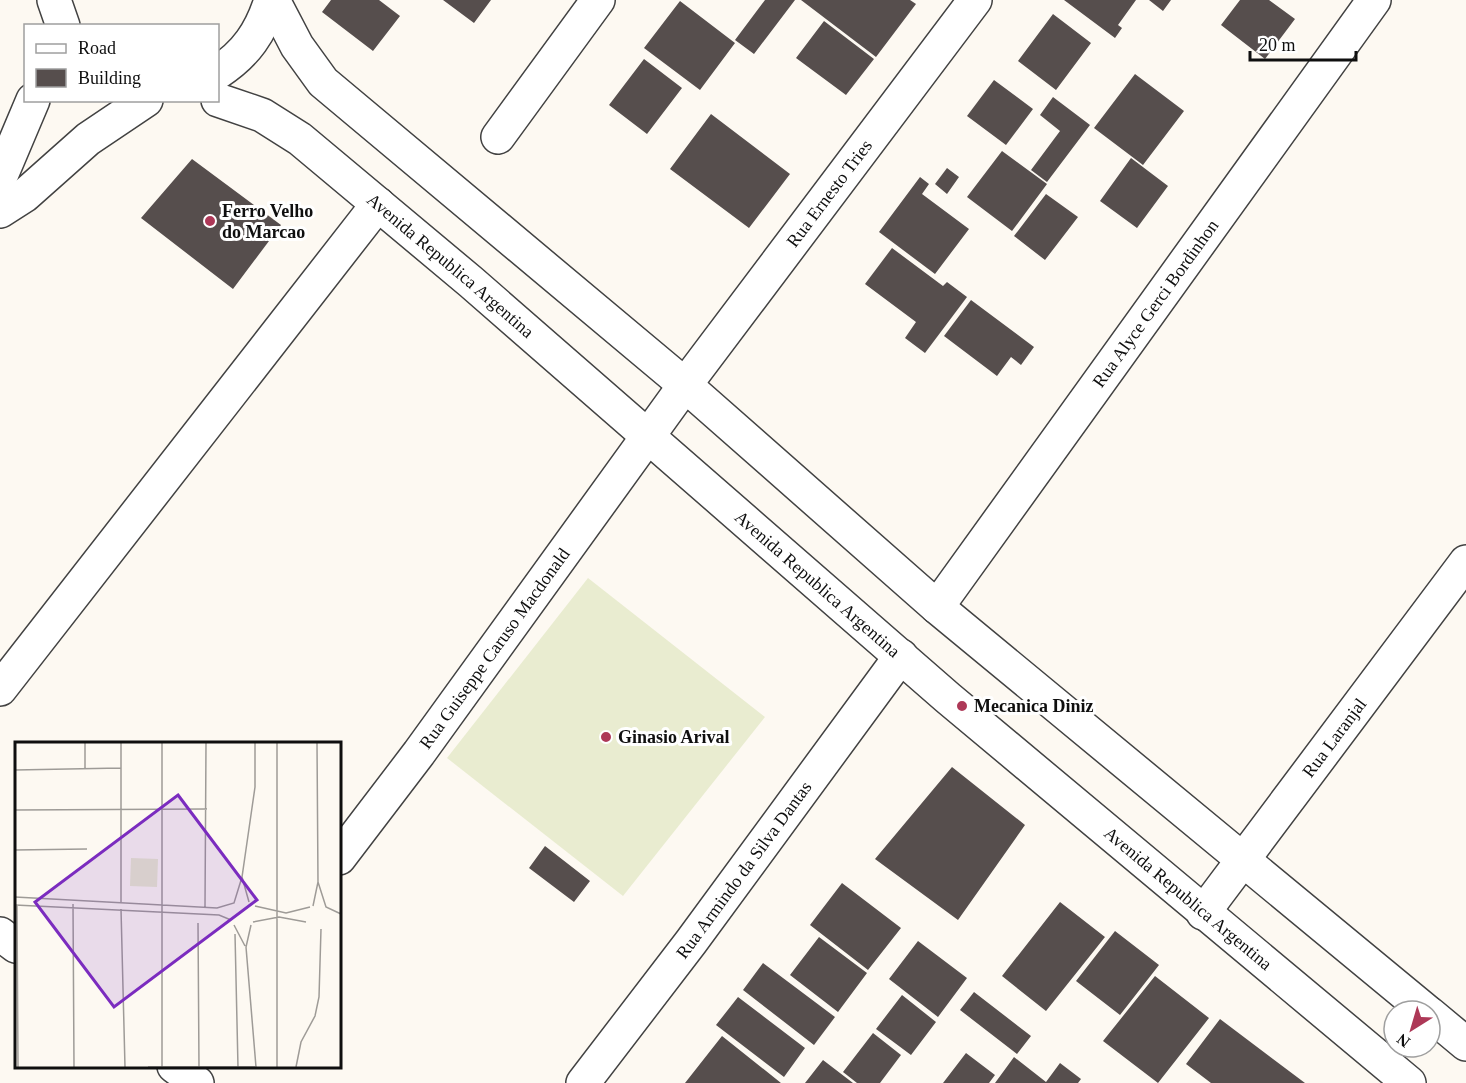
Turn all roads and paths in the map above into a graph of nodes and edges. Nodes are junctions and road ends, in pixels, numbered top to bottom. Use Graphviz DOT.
graph roads {
  1 [pos="54,0"];
  2 [pos="272,0"];
  3 [pos="598,0"];
  4 [pos="975,0"];
  5 [pos="1374,0"];
  6 [pos="62,24"];
  7 [pos="219,71"];
  8 [pos="219,100"];
  9 [pos="32,102"];
  10 [pos="143,102"];
  11 [pos="498,137"];
  12 [pos="0,178"];
  13 [pos="378,204"];
  14 [pos="0,211"];
  15 [pos="685,385"];
  16 [pos="649,437"];
  17 [pos="1466,562"];
  18 [pos="937,607"];
  19 [pos="901,656"];
  20 [pos="0,689"];
  21 [pos="340,857"];
  22 [pos="1243,860"];
  23 [pos="1203,914"];
  24 [pos="0,934"];
  25 [pos="15,945"];
  26 [pos="1411,999"];
  27 [pos="1442,1024"];
  28 [pos="1466,1044"];
  29 [pos="583,1083"];
  30 [pos="1409,1083"];
  1 -- 6 [label="street"];
  2 -- 7 [label="street"];
  2 -- 15 [label="street"];
  3 -- 11 [label="street"];
  4 -- 15 [label="street, Rua Ernesto Tries"];
  5 -- 18 [label="street, Rua Alyce Gerci Bordinhon"];
  8 -- 13 [label="street, Avenida Republica Argentina"];
  9 -- 12 [label="street"];
  10 -- 14 [label="street"];
  13 -- 16 [label="street, Avenida Republica Argentina"];
  13 -- 20 [label="street"];
  15 -- 16 [label="street, Rua Ernesto Tries"];
  15 -- 18 [label="street"];
  16 -- 19 [label="street, Avenida Republica Argentina"];
  16 -- 21 [label="street, Rua Guiseppe Caruso Macdonald"];
  17 -- 22 [label="street, Rua Laranjal"];
  18 -- 22 [label="street"];
  19 -- 23 [label="street, Avenida Republica Argentina"];
  19 -- 29 [label="street, Rua Armindo da Silva Dantas"];
  22 -- 23 [label="street, Rua Laranjal"];
  22 -- 26 [label="street"];
  23 -- 30 [label="street, Avenida Republica Argentina"];
  24 -- 25 [label="street"];
  27 -- 28 [label="street"];
}
